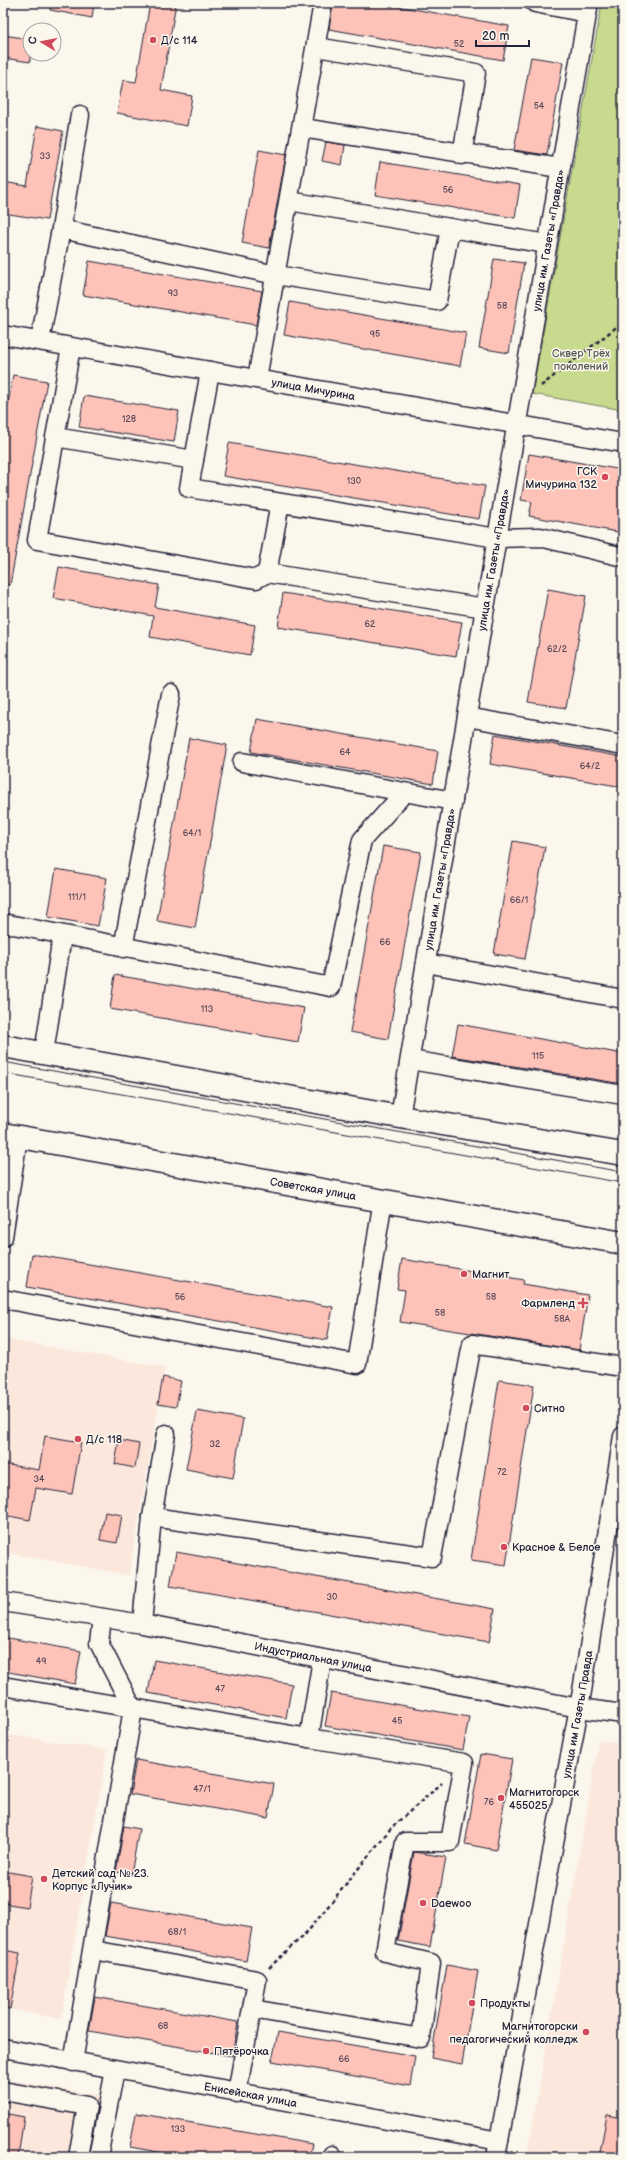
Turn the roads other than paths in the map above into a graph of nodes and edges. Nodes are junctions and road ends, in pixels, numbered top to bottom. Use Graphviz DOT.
graph roads {
  1 [pos="324,3"];
  2 [pos="535,3"];
  3 [pos="588,8"];
  4 [pos="316,47"];
  5 [pos="80,115"];
  6 [pos="302,128"];
  7 [pos="462,155"];
  8 [pos="560,168"];
  9 [pos="289,201"];
  10 [pos="450,228"];
  11 [pos="61,229"];
  12 [pos="547,244"];
  13 [pos="276,275"];
  14 [pos="3,335"];
  15 [pos="40,341"];
  16 [pos="70,347"];
  17 [pos="210,371"];
  18 [pos="257,379"];
  19 [pos="518,425"];
  20 [pos="55,437"];
  21 [pos="623,443"];
  22 [pos="194,460"];
  23 [pos="280,503"];
  24 [pos="497,538"];
  25 [pos="623,557"];
  26 [pos="267,574"];
  27 [pos="485,608"];
  28 [pos="170,694"];
  29 [pos="467,717"];
  30 [pos="623,745"];
  31 [pos="242,762"];
  32 [pos="404,792"];
  33 [pos="452,801"];
  34 [pos="3,923"];
  35 [pos="62,936"];
  36 [pos="123,948"];
  37 [pos="426,964"];
  38 [pos="623,999"];
  39 [pos="3,1046"];
  40 [pos="44,1054"];
  41 [pos="410,1060"];
  42 [pos="623,1095"];
  43 [pos="400,1117"];
  44 [pos="11,1135"];
  45 [pos="623,1154"];
  46 [pos="383,1199"];
  47 [pos="3,1233"];
  48 [pos="623,1243"];
  49 [pos="3,1299"];
  50 [pos="623,1367"];
  51 [pos="166,1434"];
  52 [pos="623,1436"];
  53 [pos="152,1517"];
  54 [pos="3,1602"];
  55 [pos="102,1618"];
  56 [pos="142,1624"];
  57 [pos="322,1659"];
  58 [pos="3,1686"];
  59 [pos="579,1708"];
  60 [pos="133,1709"];
  61 [pos="623,1714"];
  62 [pos="309,1738"];
  63 [pos="93,1950"];
  64 [pos="252,2009"];
  65 [pos="3,2048"];
  66 [pos="73,2062"];
  67 [pos="115,2070"];
  68 [pos="3,2091"];
  69 [pos="237,2093"];
  70 [pos="498,2149"];
  71 [pos="78,2157"];
  72 [pos="98,2157"];
  1 -- 4 [label="street"];
  2 -- 3 [label="street"];
  3 -- 8 [label="street, улица им. Газеты «Правда»"];
  4 -- 6 [label="street"];
  4 -- 7 [label="street"];
  5 -- 11 [label="street"];
  6 -- 7 [label="street"];
  6 -- 9 [label="street"];
  7 -- 8 [label="street"];
  8 -- 12 [label="street, улица им. Газеты «Правда»"];
  9 -- 10 [label="street"];
  9 -- 13 [label="street"];
  10 -- 12 [label="street"];
  10 -- 13 [label="street"];
  11 -- 13 [label="street"];
  11 -- 15 [label="street"];
  12 -- 19 [label="street, улица им. Газеты «Правда»"];
  13 -- 18 [label="street"];
  14 -- 15 [label="street, улица Мичурина"];
  15 -- 16 [label="street, улица Мичурина"];
  16 -- 17 [label="street, улица Мичурина"];
  16 -- 20 [label="street"];
  17 -- 18 [label="street, улица Мичурина"];
  17 -- 22 [label="street"];
  18 -- 19 [label="street, улица Мичурина"];
  19 -- 21 [label="street, улица Мичурина"];
  19 -- 24 [label="street, улица им. Газеты «Правда»"];
  20 -- 22 [label="street"];
  20 -- 26 [label="street"];
  22 -- 23 [label="street"];
  23 -- 24 [label="street"];
  23 -- 26 [label="street"];
  24 -- 25 [label="street"];
  24 -- 27 [label="street, улица им. Газеты «Правда»"];
  26 -- 27 [label="street"];
  27 -- 29 [label="street, улица им. Газеты «Правда»"];
  28 -- 36 [label="street"];
  29 -- 30 [label="street"];
  29 -- 33 [label="street, улица им. Газеты «Правда»"];
  31 -- 32 [label="street"];
  32 -- 33 [label="street"];
  32 -- 36 [label="street"];
  33 -- 37 [label="street, улица им. Газеты «Правда»"];
  34 -- 35 [label="street"];
  35 -- 36 [label="street"];
  35 -- 40 [label="street"];
  37 -- 38 [label="street"];
  37 -- 41 [label="street, улица им. Газеты «Правда»"];
  39 -- 40 [label="main road"];
  40 -- 43 [label="main road"];
  41 -- 42 [label="street"];
  41 -- 43 [label="street, улица им. Газеты «Правда»"];
  43 -- 45 [label="main road"];
  44 -- 46 [label="main road, Советская улица"];
  44 -- 47 [label="street"];
  46 -- 48 [label="main road, Советская улица"];
  46 -- 49 [label="street"];
  50 -- 53 [label="street"];
  51 -- 53 [label="street"];
  52 -- 59 [label="street, улица им Газеты Правда"];
  53 -- 56 [label="street"];
  54 -- 55 [label="street, Индустриальная улица"];
  55 -- 56 [label="street, Индустриальная улица"];
  55 -- 60 [label="street"];
  56 -- 57 [label="street, Индустриальная улица"];
  57 -- 59 [label="street, Индустриальная улица"];
  57 -- 62 [label="street"];
  58 -- 60 [label="street"];
  59 -- 61 [label="street, Индустриальная улица"];
  59 -- 70 [label="street, улица им Газеты Правда"];
  60 -- 62 [label="street"];
  60 -- 63 [label="street"];
  62 -- 64 [label="street"];
  63 -- 64 [label="street"];
  63 -- 66 [label="street"];
  64 -- 69 [label="street"];
  65 -- 66 [label="street, Енисейская улица"];
  66 -- 67 [label="street, Енисейская улица"];
  67 -- 69 [label="street, Енисейская улица"];
  67 -- 72 [label="street"];
  68 -- 71 [label="street"];
  69 -- 70 [label="street, Енисейская улица"];
}
